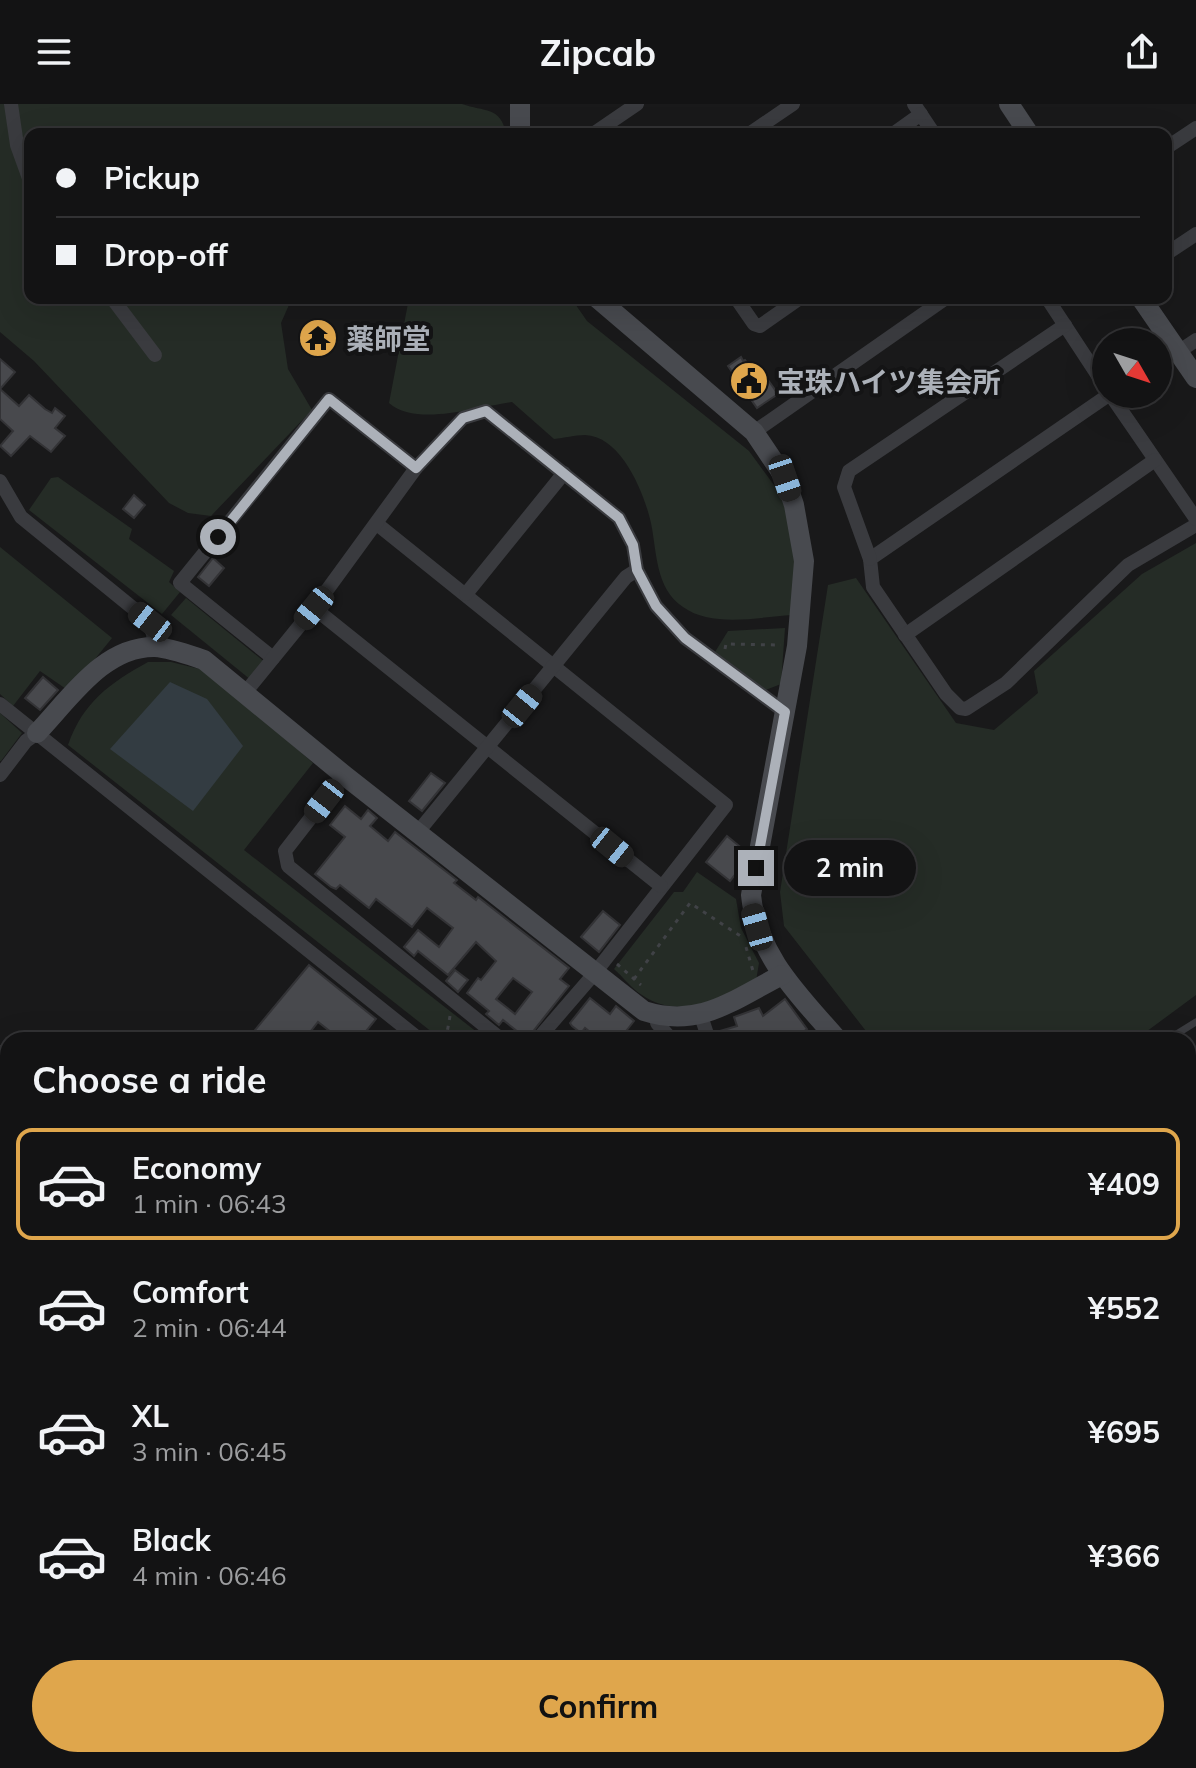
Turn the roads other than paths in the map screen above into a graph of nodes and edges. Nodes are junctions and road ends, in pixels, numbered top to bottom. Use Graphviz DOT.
graph roads {
  1 [pos="11,104"];
  2 [pos="520,104"];
  3 [pos="637,104"];
  4 [pos="793,104"];
  5 [pos="1009,104"];
  6 [pos="918,109"];
  7 [pos="520,128"];
  8 [pos="602,128"];
  9 [pos="758,128"];
  10 [pos="899,128"];
  11 [pos="930,128"];
  12 [pos="1025,128"];
  13 [pos="1196,128"];
  14 [pos="1172,144"];
  15 [pos="24,164"];
  16 [pos="1196,234"];
  17 [pos="1172,250"];
  18 [pos="117,304"];
  19 [pos="604,304"];
  20 [pos="740,304"];
  21 [pos="791,304"];
  22 [pos="937,304"];
  23 [pos="1051,304"];
  24 [pos="1145,304"];
  25 [pos="1065,325"];
  26 [pos="1196,340"];
  27 [pos="1178,352"];
  28 [pos="155,355"];
  29 [pos="1092,366"];
  30 [pos="1196,378"];
  31 [pos="1092,406"];
  32 [pos="1120,408"];
  33 [pos="754,432"];
  34 [pos="1155,460"];
  35 [pos="416,468"];
  36 [pos="564,473"];
  37 [pos="0,481"];
  38 [pos="1196,522"];
  39 [pos="377,524"];
  40 [pos="870,559"];
  41 [pos="637,570"];
  42 [pos="466,594"];
  43 [pos="314,608"];
  44 [pos="905,635"];
  45 [pos="156,647"];
  46 [pos="273,658"];
  47 [pos="555,666"];
  48 [pos="244,694"];
  49 [pos="0,704"];
  50 [pos="785,712"];
  51 [pos="37,733"];
  52 [pos="489,747"];
  53 [pos="0,774"];
  54 [pos="344,775"];
  55 [pos="418,832"];
  56 [pos="661,886"];
  57 [pos="594,974"];
  58 [pos="782,975"];
  59 [pos="657,1016"];
  60 [pos="701,1016"];
  61 [pos="410,1032"];
  62 [pos="492,1032"];
  63 [pos="544,1032"];
  64 [pos="665,1032"];
  65 [pos="706,1032"];
  66 [pos="831,1032"];
  1 -- 15 [label="street"];
  2 -- 7 [label="street"];
  3 -- 8 [label="street"];
  4 -- 9 [label="street"];
  5 -- 12 [label="street"];
  6 -- 10 [label="street"];
  6 -- 11 [label="street"];
  13 -- 14 [label="street"];
  16 -- 17 [label="street"];
  18 -- 28 [label="street"];
  19 -- 33 [label="street"];
  20 -- 21 [label="street"];
  22 -- 33 [label="street"];
  23 -- 25 [label="street"];
  24 -- 27 [label="street"];
  25 -- 29 [label="street"];
  25 -- 40 [label="street"];
  26 -- 27 [label="street"];
  27 -- 30 [label="street"];
  31 -- 40 [label="street"];
  32 -- 34 [label="street"];
  33 -- 50 [label="street"];
  34 -- 38 [label="street"];
  34 -- 44 [label="street"];
  35 -- 36 [label="street"];
  35 -- 39 [label="street"];
  35 -- 46 [label="street"];
  36 -- 41 [label="street"];
  36 -- 42 [label="street"];
  37 -- 45 [label="street"];
  38 -- 44 [label="street"];
  39 -- 42 [label="street"];
  39 -- 43 [label="street"];
  40 -- 44 [label="street"];
  41 -- 47 [label="street"];
  41 -- 50 [label="street"];
  42 -- 47 [label="street"];
  43 -- 46 [label="street"];
  43 -- 52 [label="street"];
  45 -- 48 [label="street"];
  45 -- 51 [label="street"];
  46 -- 48 [label="street"];
  47 -- 52 [label="street"];
  47 -- 56 [label="street"];
  48 -- 54 [label="street"];
  49 -- 51 [label="street"];
  50 -- 58 [label="street"];
  51 -- 53 [label="street"];
  51 -- 61 [label="street"];
  52 -- 55 [label="street"];
  52 -- 56 [label="street"];
  54 -- 55 [label="street"];
  54 -- 62 [label="street"];
  55 -- 57 [label="street"];
  56 -- 57 [label="street"];
  57 -- 59 [label="street"];
  57 -- 63 [label="street"];
  58 -- 60 [label="street"];
  58 -- 66 [label="street"];
  59 -- 60 [label="street"];
  59 -- 64 [label="street"];
  60 -- 65 [label="street"];
}
